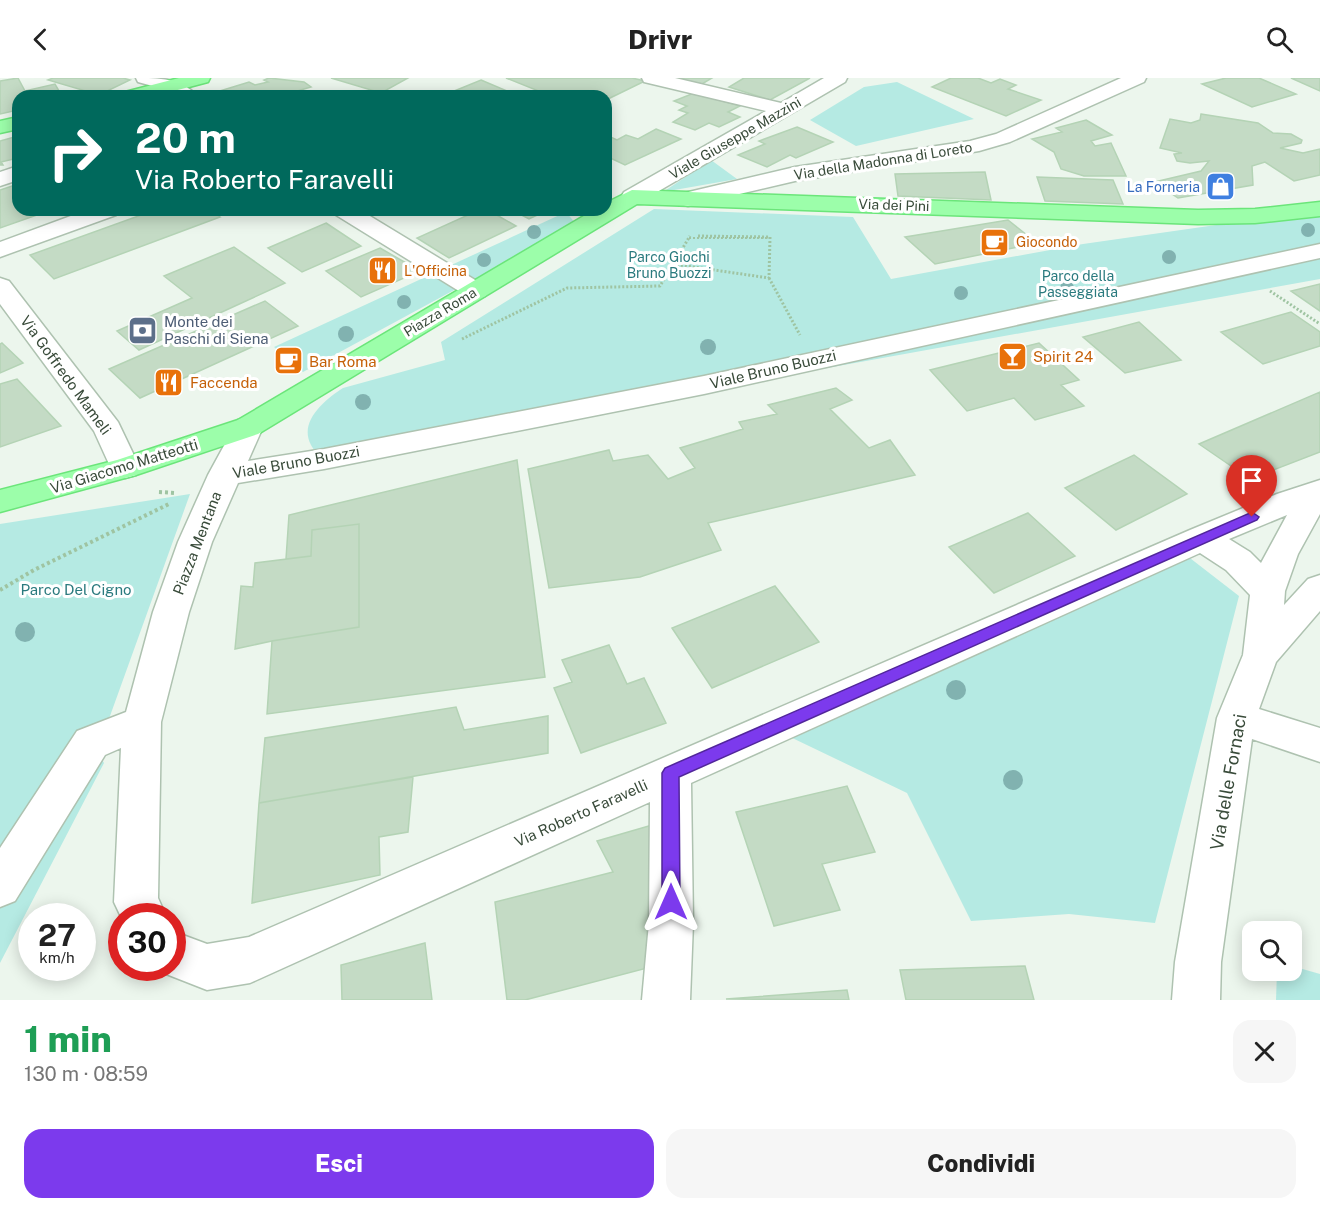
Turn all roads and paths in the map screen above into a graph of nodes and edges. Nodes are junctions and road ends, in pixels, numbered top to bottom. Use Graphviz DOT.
graph roads {
  1 [pos="145,78"];
  2 [pos="201,78"];
  3 [pos="651,78"];
  4 [pos="837,78"];
  5 [pos="1137,78"];
  6 [pos="178,90"];
  7 [pos="183,90"];
  8 [pos="786,110"];
  9 [pos="632,197"];
  10 [pos="688,199"];
  11 [pos="612,209"];
  12 [pos="1320,209"];
  13 [pos="92,216"];
  14 [pos="354,216"];
  15 [pos="600,216"];
  16 [pos="0,250"];
  17 [pos="1320,251"];
  18 [pos="673,264"];
  19 [pos="1238,270"];
  20 [pos="769,278"];
  21 [pos="0,286"];
  22 [pos="476,291"];
  23 [pos="1320,324"];
  24 [pos="789,339"];
  25 [pos="452,344"];
  26 [pos="248,427"];
  27 [pos="125,468"];
  28 [pos="224,475"];
  29 [pos="148,491"];
  30 [pos="1318,492"];
  31 [pos="179,493"];
  32 [pos="179,499"];
  33 [pos="0,501"];
  34 [pos="1202,538"];
  35 [pos="1320,588"];
  36 [pos="0,590"];
  37 [pos="1268,591"];
  38 [pos="1261,654"];
  39 [pos="1236,718"];
  40 [pos="142,722"];
  41 [pos="1320,745"];
  42 [pos="671,773"];
  43 [pos="0,886"];
  44 [pos="137,903"];
  45 [pos="186,959"];
  46 [pos="666,1000"];
  47 [pos="1196,1000"];
  1 -- 6 [label="street"];
  2 -- 7 [label="main road"];
  3 -- 8 [label="street"];
  4 -- 8 [label="street, Viale Giuseppe Mazzini"];
  5 -- 10 [label="street, Via della Madonna di Loreto"];
  8 -- 9 [label="street, Viale Giuseppe Mazzini"];
  9 -- 10 [label="main road, Via dei Pini"];
  9 -- 11 [label="main road, Piazza Roma"];
  10 -- 12 [label="main road, Via dei Pini"];
  13 -- 16 [label="street"];
  14 -- 22 [label="street"];
  15 -- 22 [label="main road, Piazza Roma"];
  17 -- 19 [label="street, Viale Bruno Buozzi"];
  18 -- 20 [label="path"];
  18 -- 20 [label="path"];
  18 -- 25 [label="path"];
  19 -- 23 [label="path"];
  19 -- 28 [label="street, Viale Bruno Buozzi"];
  20 -- 24 [label="path"];
  21 -- 27 [label="street, Via Goffredo Mameli"];
  22 -- 26 [label="main road, Piazza Roma"];
  26 -- 27 [label="main road, Via Giacomo Matteotti"];
  26 -- 28 [label="street, Piazza Mentana"];
  27 -- 33 [label="main road, Via Giacomo Matteotti"];
  28 -- 40 [label="street, Piazza Mentana"];
  29 -- 31 [label="path"];
  30 -- 34 [label="street, Via Roberto Faravelli"];
  30 -- 37 [label="street"];
  32 -- 36 [label="path"];
  34 -- 37 [label="street"];
  34 -- 42 [label="street, Via Roberto Faravelli"];
  35 -- 38 [label="street, Via delle Fornaci"];
  37 -- 38 [label="street"];
  38 -- 39 [label="street, Via delle Fornaci"];
  39 -- 41 [label="street"];
  39 -- 47 [label="street, Via delle Fornaci"];
  40 -- 43 [label="street"];
  40 -- 44 [label="street"];
  42 -- 45 [label="street, Via Roberto Faravelli"];
  42 -- 46 [label="street"];
}
